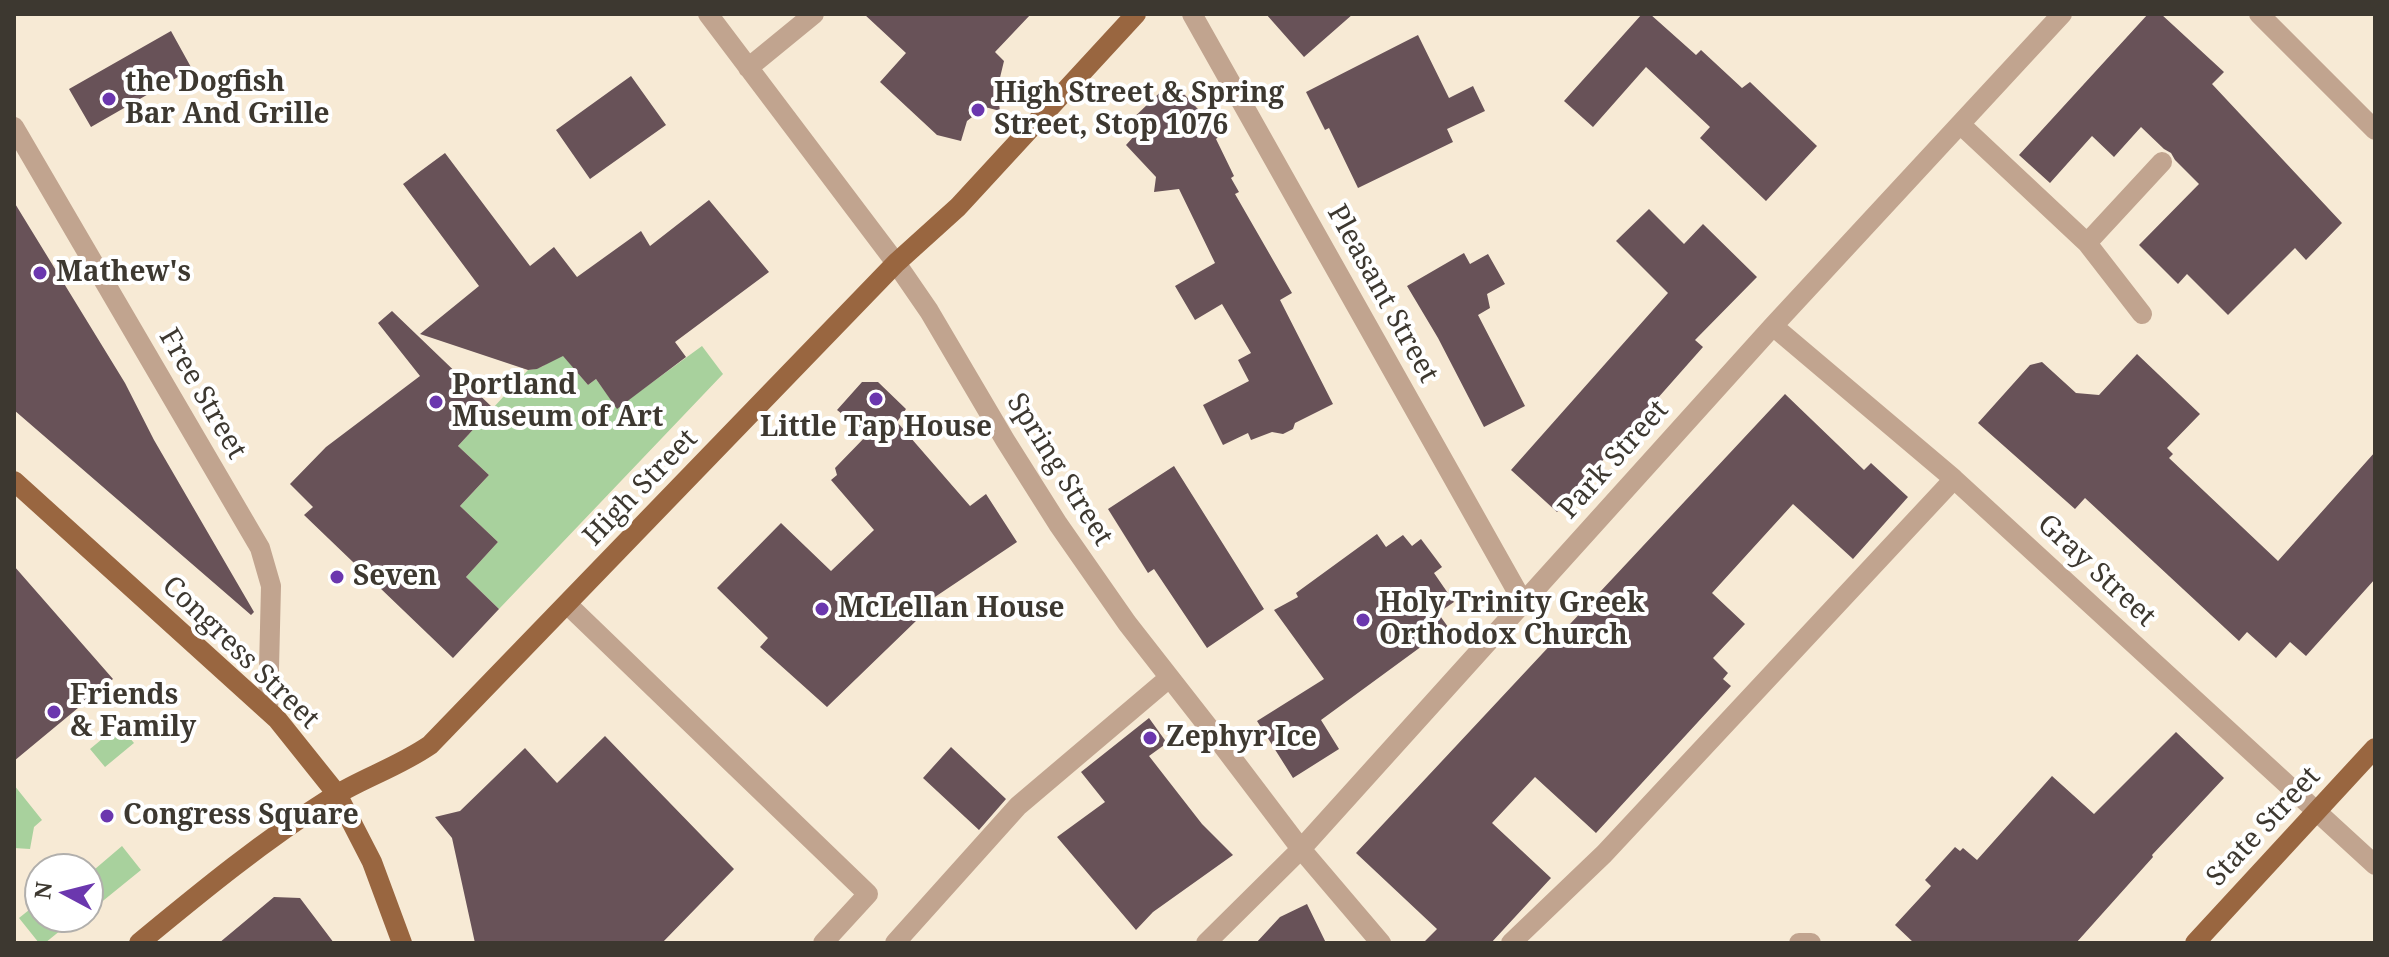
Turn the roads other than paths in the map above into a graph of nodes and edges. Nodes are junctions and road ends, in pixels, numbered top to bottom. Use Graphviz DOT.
graph roads {
  1 [pos="708,14"];
  2 [pos="814,14"];
  3 [pos="1136,14"];
  4 [pos="1192,14"];
  5 [pos="2062,14"];
  6 [pos="2259,14"];
  7 [pos="748,68"];
  8 [pos="1960,124"];
  9 [pos="14,127"];
  10 [pos="2375,130"];
  11 [pos="2162,162"];
  12 [pos="2087,243"];
  13 [pos="896,263"];
  14 [pos="2142,314"];
  15 [pos="1773,326"];
  16 [pos="1954,479"];
  17 [pos="14,481"];
  18 [pos="1523,602"];
  19 [pos="568,605"];
  20 [pos="1169,678"];
  21 [pos="268,710"];
  22 [pos="2375,748"];
  23 [pos="337,794"];
  24 [pos="2316,811"];
  25 [pos="1301,849"];
  26 [pos="2375,865"];
  27 [pos="139,943"];
  28 [pos="402,943"];
  29 [pos="823,943"];
  30 [pos="895,943"];
  31 [pos="1206,943"];
  32 [pos="1381,943"];
  33 [pos="1511,943"];
  34 [pos="1799,943"];
  35 [pos="1811,943"];
  36 [pos="2195,943"];
  1 -- 7 [label="street, Spring Street"];
  2 -- 7 [label="street"];
  3 -- 13 [label="main road, High Street"];
  4 -- 18 [label="street, Pleasant Street"];
  5 -- 8 [label="street, Park Street"];
  6 -- 10 [label="street"];
  7 -- 13 [label="street, Spring Street"];
  8 -- 12 [label="street"];
  8 -- 15 [label="street, Park Street"];
  9 -- 21 [label="street, Free Street"];
  11 -- 12 [label="street"];
  12 -- 14 [label="street"];
  13 -- 19 [label="main road, High Street"];
  13 -- 20 [label="street, Spring Street"];
  15 -- 16 [label="street, Gray Street"];
  15 -- 18 [label="street, Park Street"];
  16 -- 24 [label="street, Gray Street"];
  16 -- 33 [label="street"];
  17 -- 21 [label="main road, Congress Street"];
  18 -- 25 [label="street, Park Street"];
  19 -- 23 [label="main road, High Street"];
  19 -- 29 [label="street"];
  20 -- 25 [label="street, Spring Street"];
  20 -- 30 [label="street"];
  21 -- 23 [label="main road, Congress Street"];
  22 -- 24 [label="main road, State Street"];
  23 -- 27 [label="main road, High Street"];
  23 -- 28 [label="main road, Congress Street"];
  24 -- 26 [label="street, Gray Street"];
  24 -- 36 [label="main road, State Street"];
  25 -- 31 [label="street, Park Street"];
  25 -- 32 [label="street, Spring Street"];
  34 -- 35 [label="street"];
}
